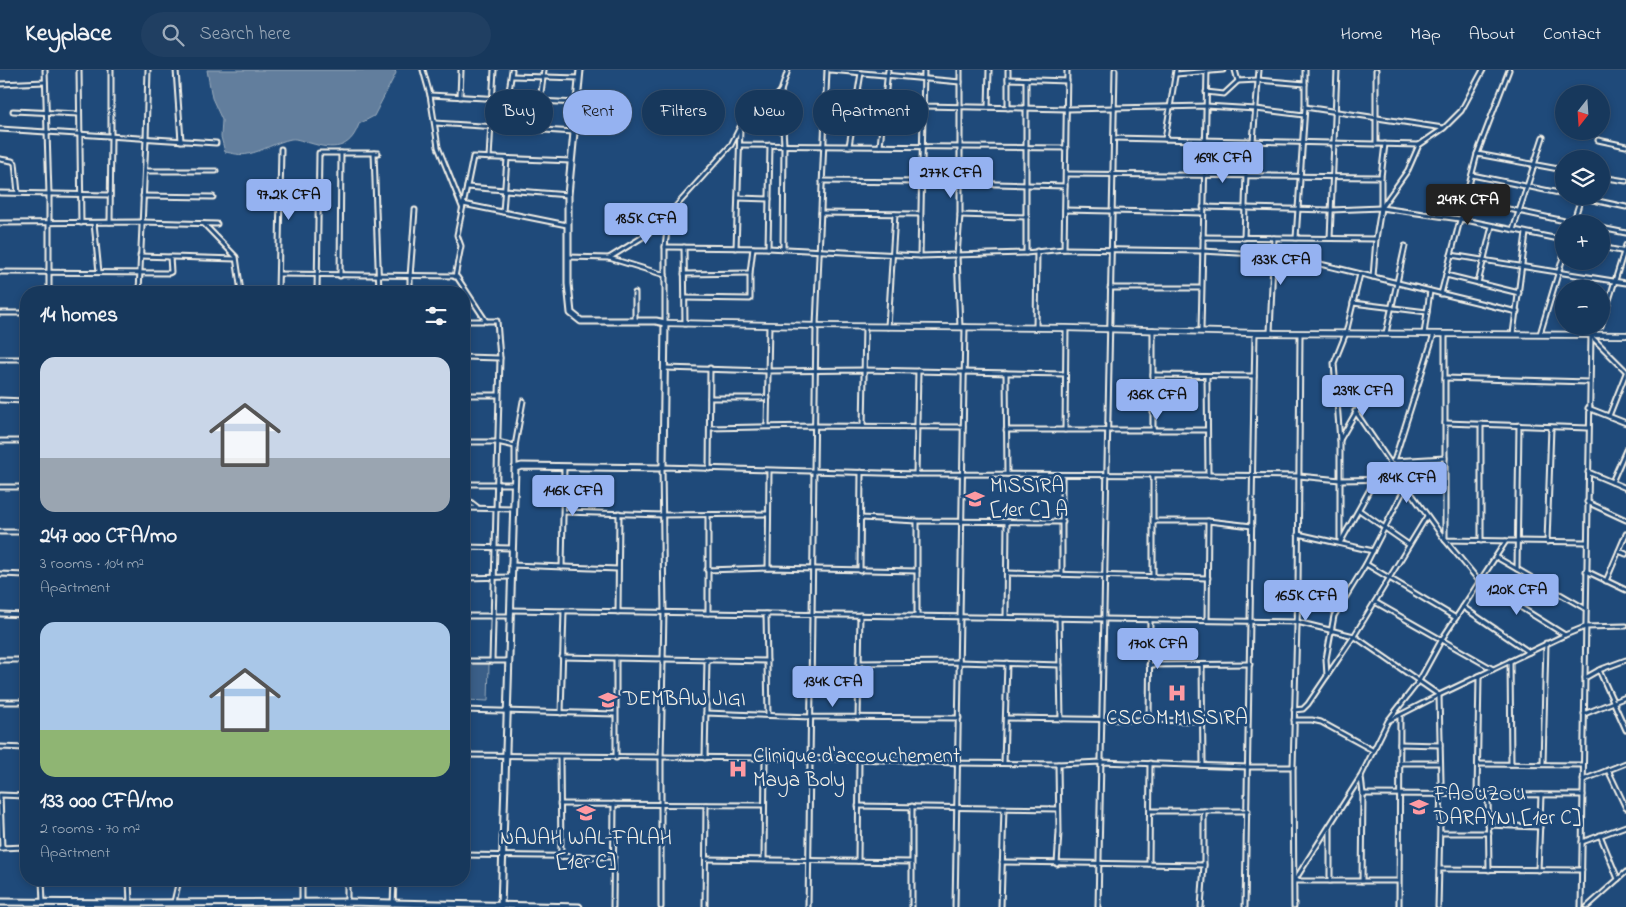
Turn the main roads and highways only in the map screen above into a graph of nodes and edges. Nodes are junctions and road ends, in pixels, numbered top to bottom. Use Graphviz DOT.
graph roads {
  1 [pos="580,70"];
  2 [pos="0,902"];
  3 [pos="173,905"];
  4 [pos="501,906"];
  5 [pos="579,907"];
  1 -- 4 [label="main road"];
  2 -- 3 [label="main road"];
  3 -- 4 [label="main road"];
  4 -- 5 [label="main road"];
}
